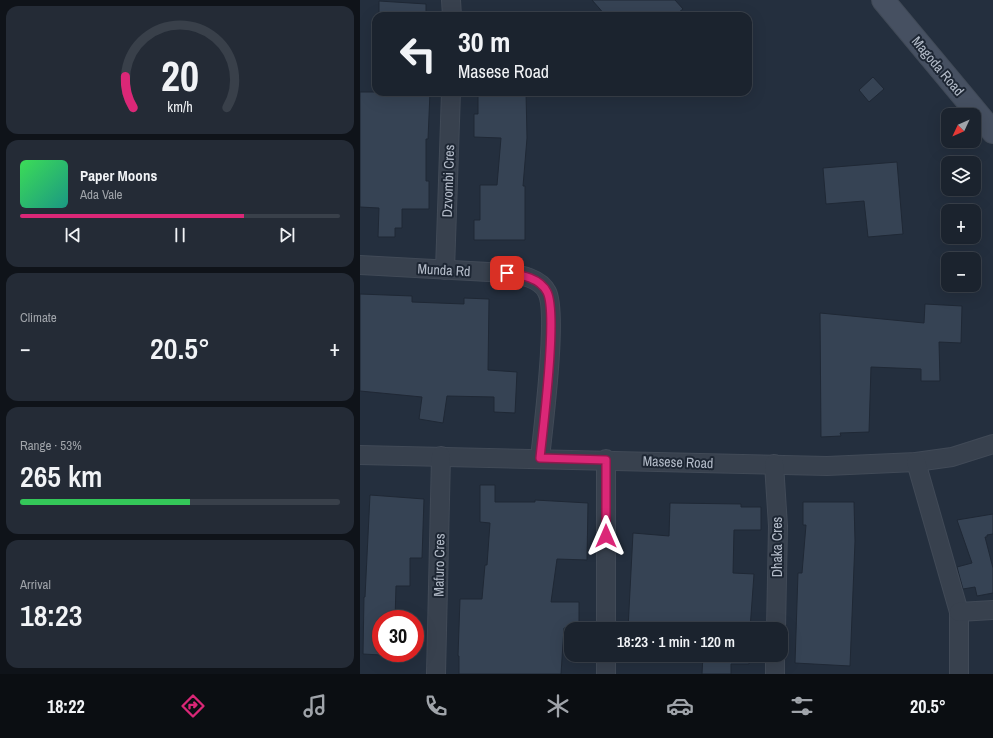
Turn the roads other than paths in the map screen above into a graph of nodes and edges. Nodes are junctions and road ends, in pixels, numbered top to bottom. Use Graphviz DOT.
graph roads {
  1 [pos="452,0"];
  2 [pos="883,0"];
  3 [pos="452,12"];
  4 [pos="451,96"];
  5 [pos="993,132"];
  6 [pos="360,265"];
  7 [pos="445,270"];
  8 [pos="993,444"];
  9 [pos="360,455"];
  10 [pos="441,456"];
  11 [pos="540,458"];
  12 [pos="606,460"];
  13 [pos="916,462"];
  14 [pos="774,464"];
  15 [pos="993,610"];
  16 [pos="959,612"];
  17 [pos="606,622"];
  18 [pos="776,622"];
  19 [pos="606,662"];
  20 [pos="775,662"];
  21 [pos="436,674"];
  22 [pos="606,674"];
  23 [pos="775,674"];
  24 [pos="959,674"];
  1 -- 3 [label="street"];
  2 -- 5 [label="street, Magoda Road"];
  4 -- 7 [label="street, Dzvombi Cres"];
  6 -- 7 [label="street, Munda Rd"];
  7 -- 11 [label="street, Munda Rd"];
  8 -- 13 [label="street, Masese Road"];
  9 -- 10 [label="street, Masese Road"];
  10 -- 11 [label="street, Masese Road"];
  10 -- 21 [label="street, Mafuro Cres"];
  11 -- 12 [label="street, Masese Road"];
  12 -- 14 [label="street, Masese Road"];
  12 -- 17 [label="street"];
  13 -- 14 [label="street, Masese Road"];
  13 -- 16 [label="street"];
  14 -- 18 [label="street, Dhaka Cres"];
  15 -- 16 [label="street"];
  16 -- 24 [label="street"];
  19 -- 22 [label="street"];
  20 -- 23 [label="street"];
}
